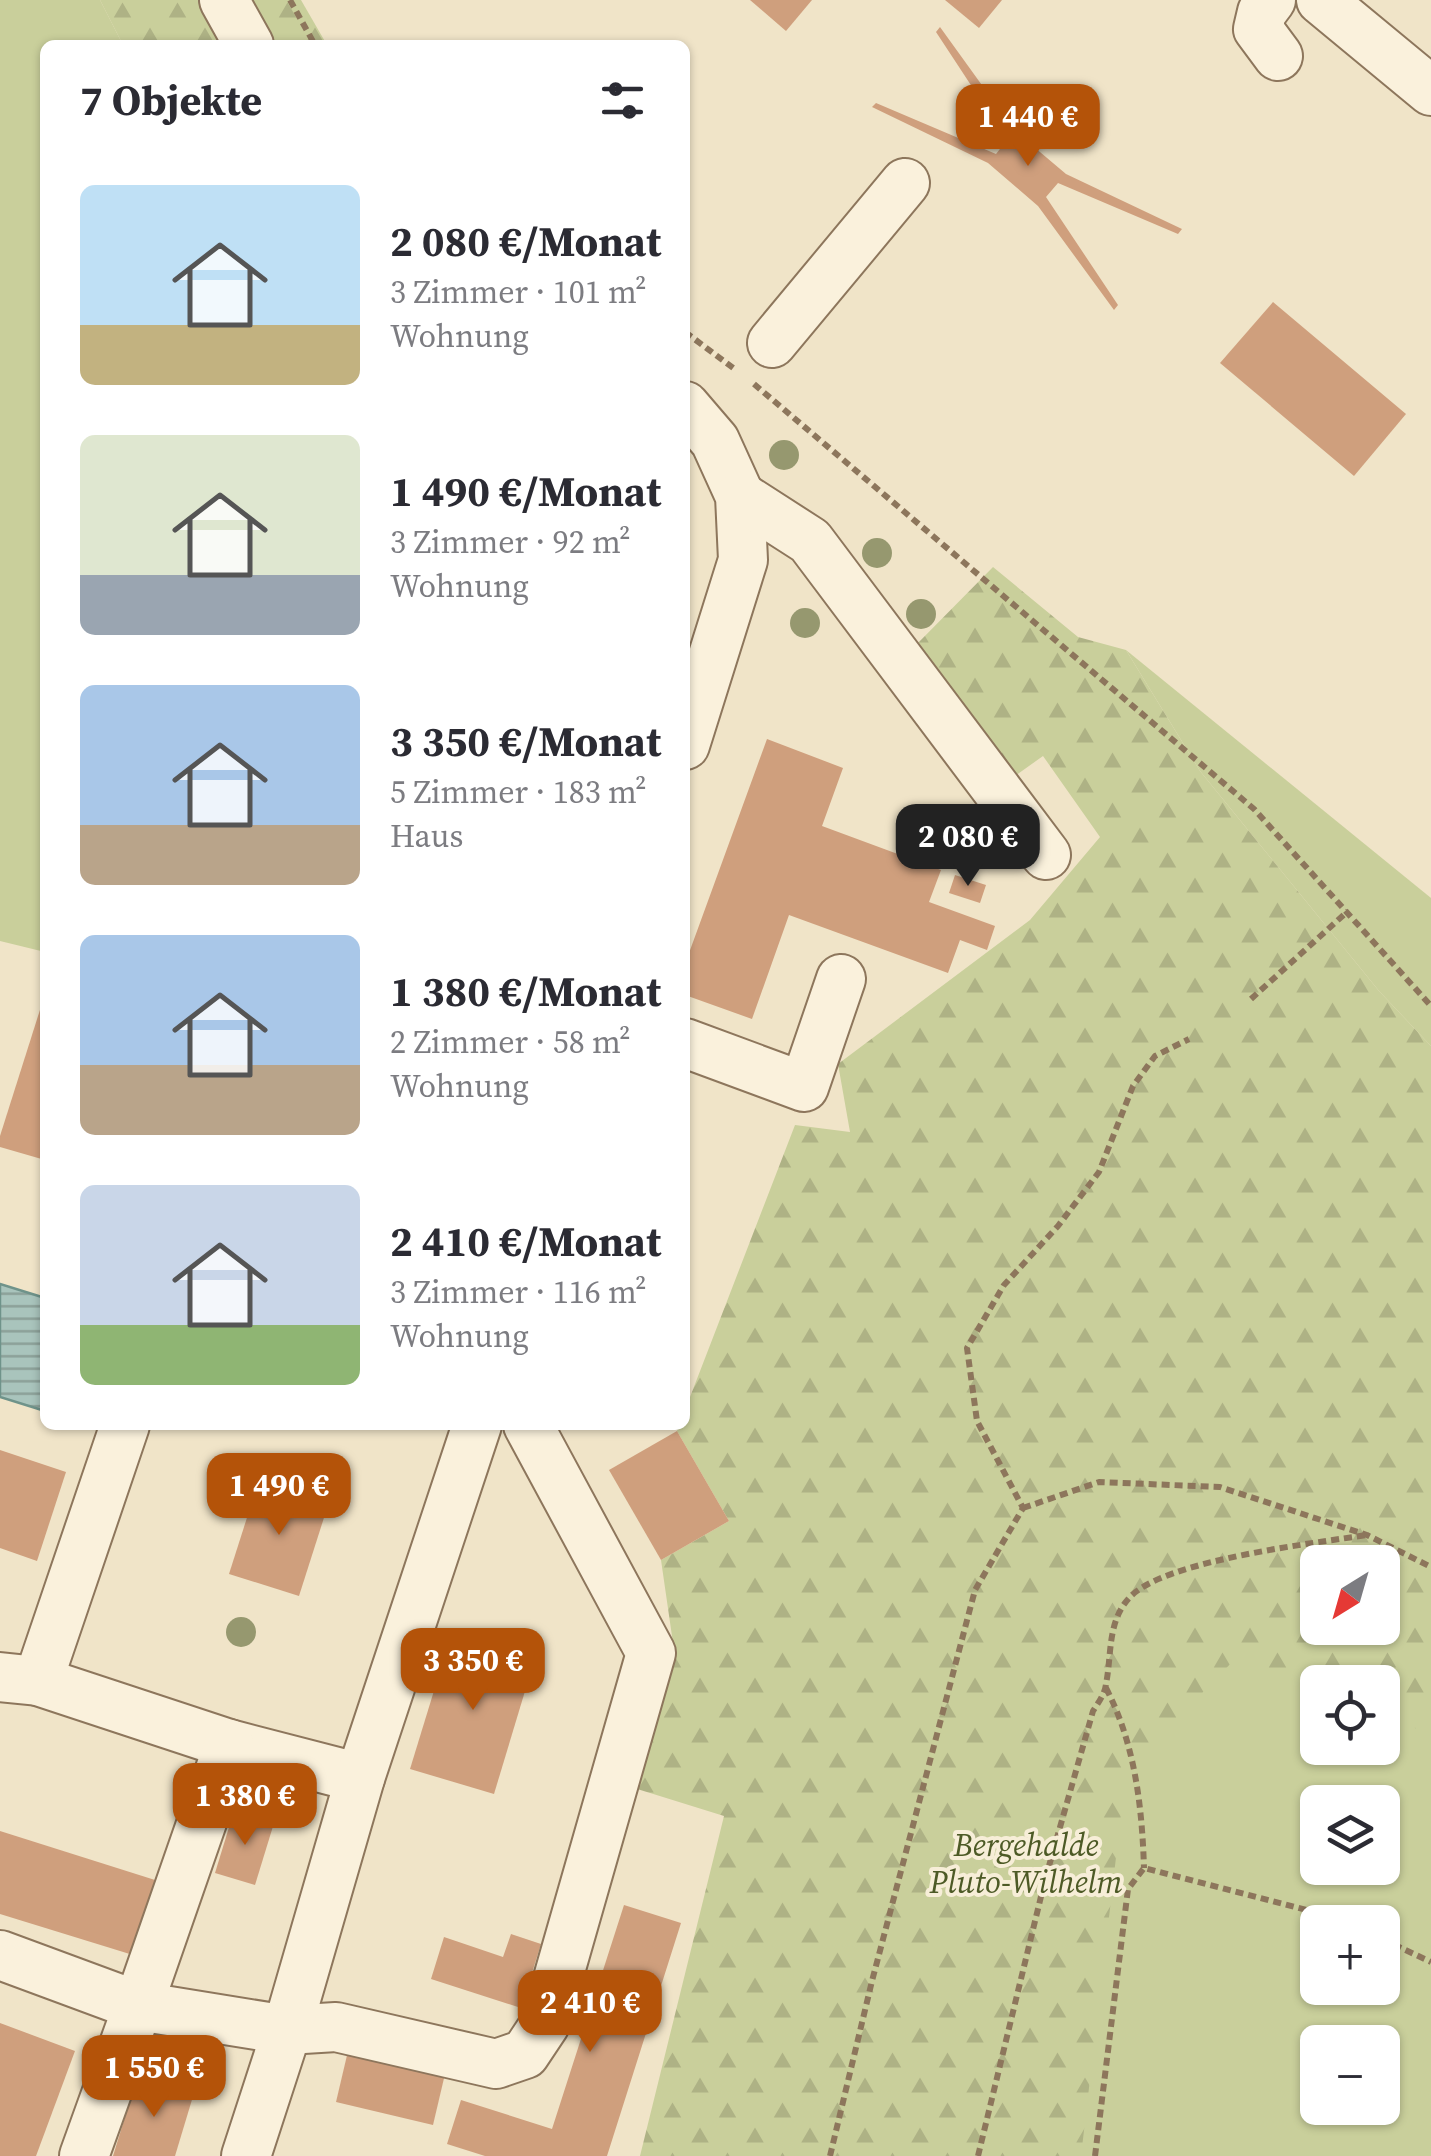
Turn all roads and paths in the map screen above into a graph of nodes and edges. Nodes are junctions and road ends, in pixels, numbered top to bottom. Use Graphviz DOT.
graph roads {
  1 [pos="224,0"];
  2 [pos="290,0"];
  3 [pos="1270,0"];
  4 [pos="1322,0"];
  5 [pos="246,40"];
  6 [pos="312,40"];
  7 [pos="1278,56"];
  8 [pos="1431,92"];
  9 [pos="905,183"];
  10 [pos="690,336"];
  11 [pos="772,343"];
  12 [pos="690,412"];
  13 [pos="740,496"];
  14 [pos="690,729"];
  15 [pos="1046,855"];
  16 [pos="1348,911"];
  17 [pos="840,979"];
  18 [pos="1250,999"];
  19 [pos="1431,1006"];
  20 [pos="1188,1039"];
  21 [pos="690,1045"];
  22 [pos="122,1430"];
  23 [pos="476,1430"];
  24 [pos="531,1430"];
  25 [pos="1023,1508"];
  26 [pos="1367,1536"];
  27 [pos="1431,1567"];
  28 [pos="19,1679"];
  29 [pos="1106,1688"];
  30 [pos="229,1744"];
  31 [pos="360,1778"];
  32 [pos="1144,1868"];
  33 [pos="1300,1911"];
  34 [pos="1400,1947"];
  35 [pos="0,1955"];
  36 [pos="1431,1962"];
  37 [pos="138,2006"];
  38 [pos="286,2030"];
  39 [pos="84,2156"];
  40 [pos="246,2156"];
  41 [pos="830,2156"];
  42 [pos="978,2156"];
  43 [pos="1095,2156"];
  1 -- 5 [label="lane"];
  2 -- 6 [label="path"];
  3 -- 7 [label="lane"];
  4 -- 8 [label="lane"];
  9 -- 11 [label="lane"];
  10 -- 16 [label="path"];
  12 -- 13 [label="lane"];
  13 -- 14 [label="lane"];
  13 -- 15 [label="lane"];
  16 -- 18 [label="path"];
  16 -- 19 [label="path"];
  17 -- 21 [label="lane"];
  20 -- 25 [label="path"];
  22 -- 28 [label="lane"];
  23 -- 31 [label="lane"];
  24 -- 38 [label="lane"];
  25 -- 26 [label="path"];
  25 -- 41 [label="path"];
  26 -- 27 [label="path"];
  26 -- 29 [label="path"];
  28 -- 30 [label="lane"];
  29 -- 32 [label="path"];
  29 -- 42 [label="path"];
  30 -- 31 [label="lane"];
  30 -- 37 [label="lane"];
  31 -- 38 [label="lane"];
  32 -- 33 [label="path"];
  32 -- 43 [label="path"];
  34 -- 36 [label="path"];
  35 -- 37 [label="lane"];
  37 -- 38 [label="lane"];
  37 -- 39 [label="lane"];
  38 -- 40 [label="lane"];
}
